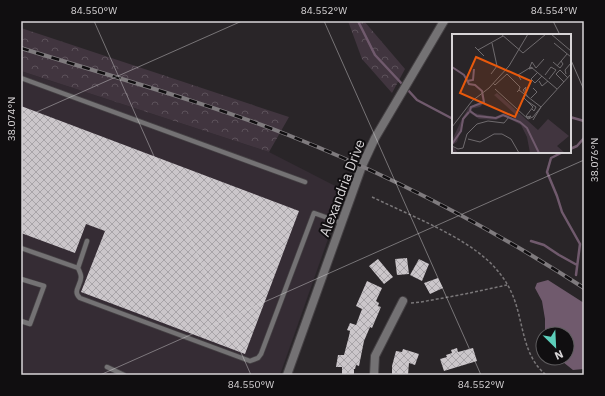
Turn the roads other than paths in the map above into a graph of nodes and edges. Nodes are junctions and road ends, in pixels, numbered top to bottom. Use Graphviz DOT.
graph roads {
  1 [pos="444,21"];
  2 [pos="21,78"];
  3 [pos="305,182"];
  4 [pos="342,223"];
  5 [pos="87,241"];
  6 [pos="21,248"];
  7 [pos="78,268"];
  8 [pos="21,279"];
  9 [pos="403,301"];
  10 [pos="21,321"];
  11 [pos="107,367"];
  12 [pos="124,375"];
  13 [pos="287,375"];
  14 [pos="374,375"];
  1 -- 4 [label="street, Alexandria Drive"];
  2 -- 3 [label="lane"];
  4 -- 7 [label="lane"];
  4 -- 13 [label="street, Alexandria Drive"];
  5 -- 7 [label="lane"];
  6 -- 7 [label="lane"];
  8 -- 10 [label="lane"];
  9 -- 14 [label="street"];
  11 -- 12 [label="lane"];
}
